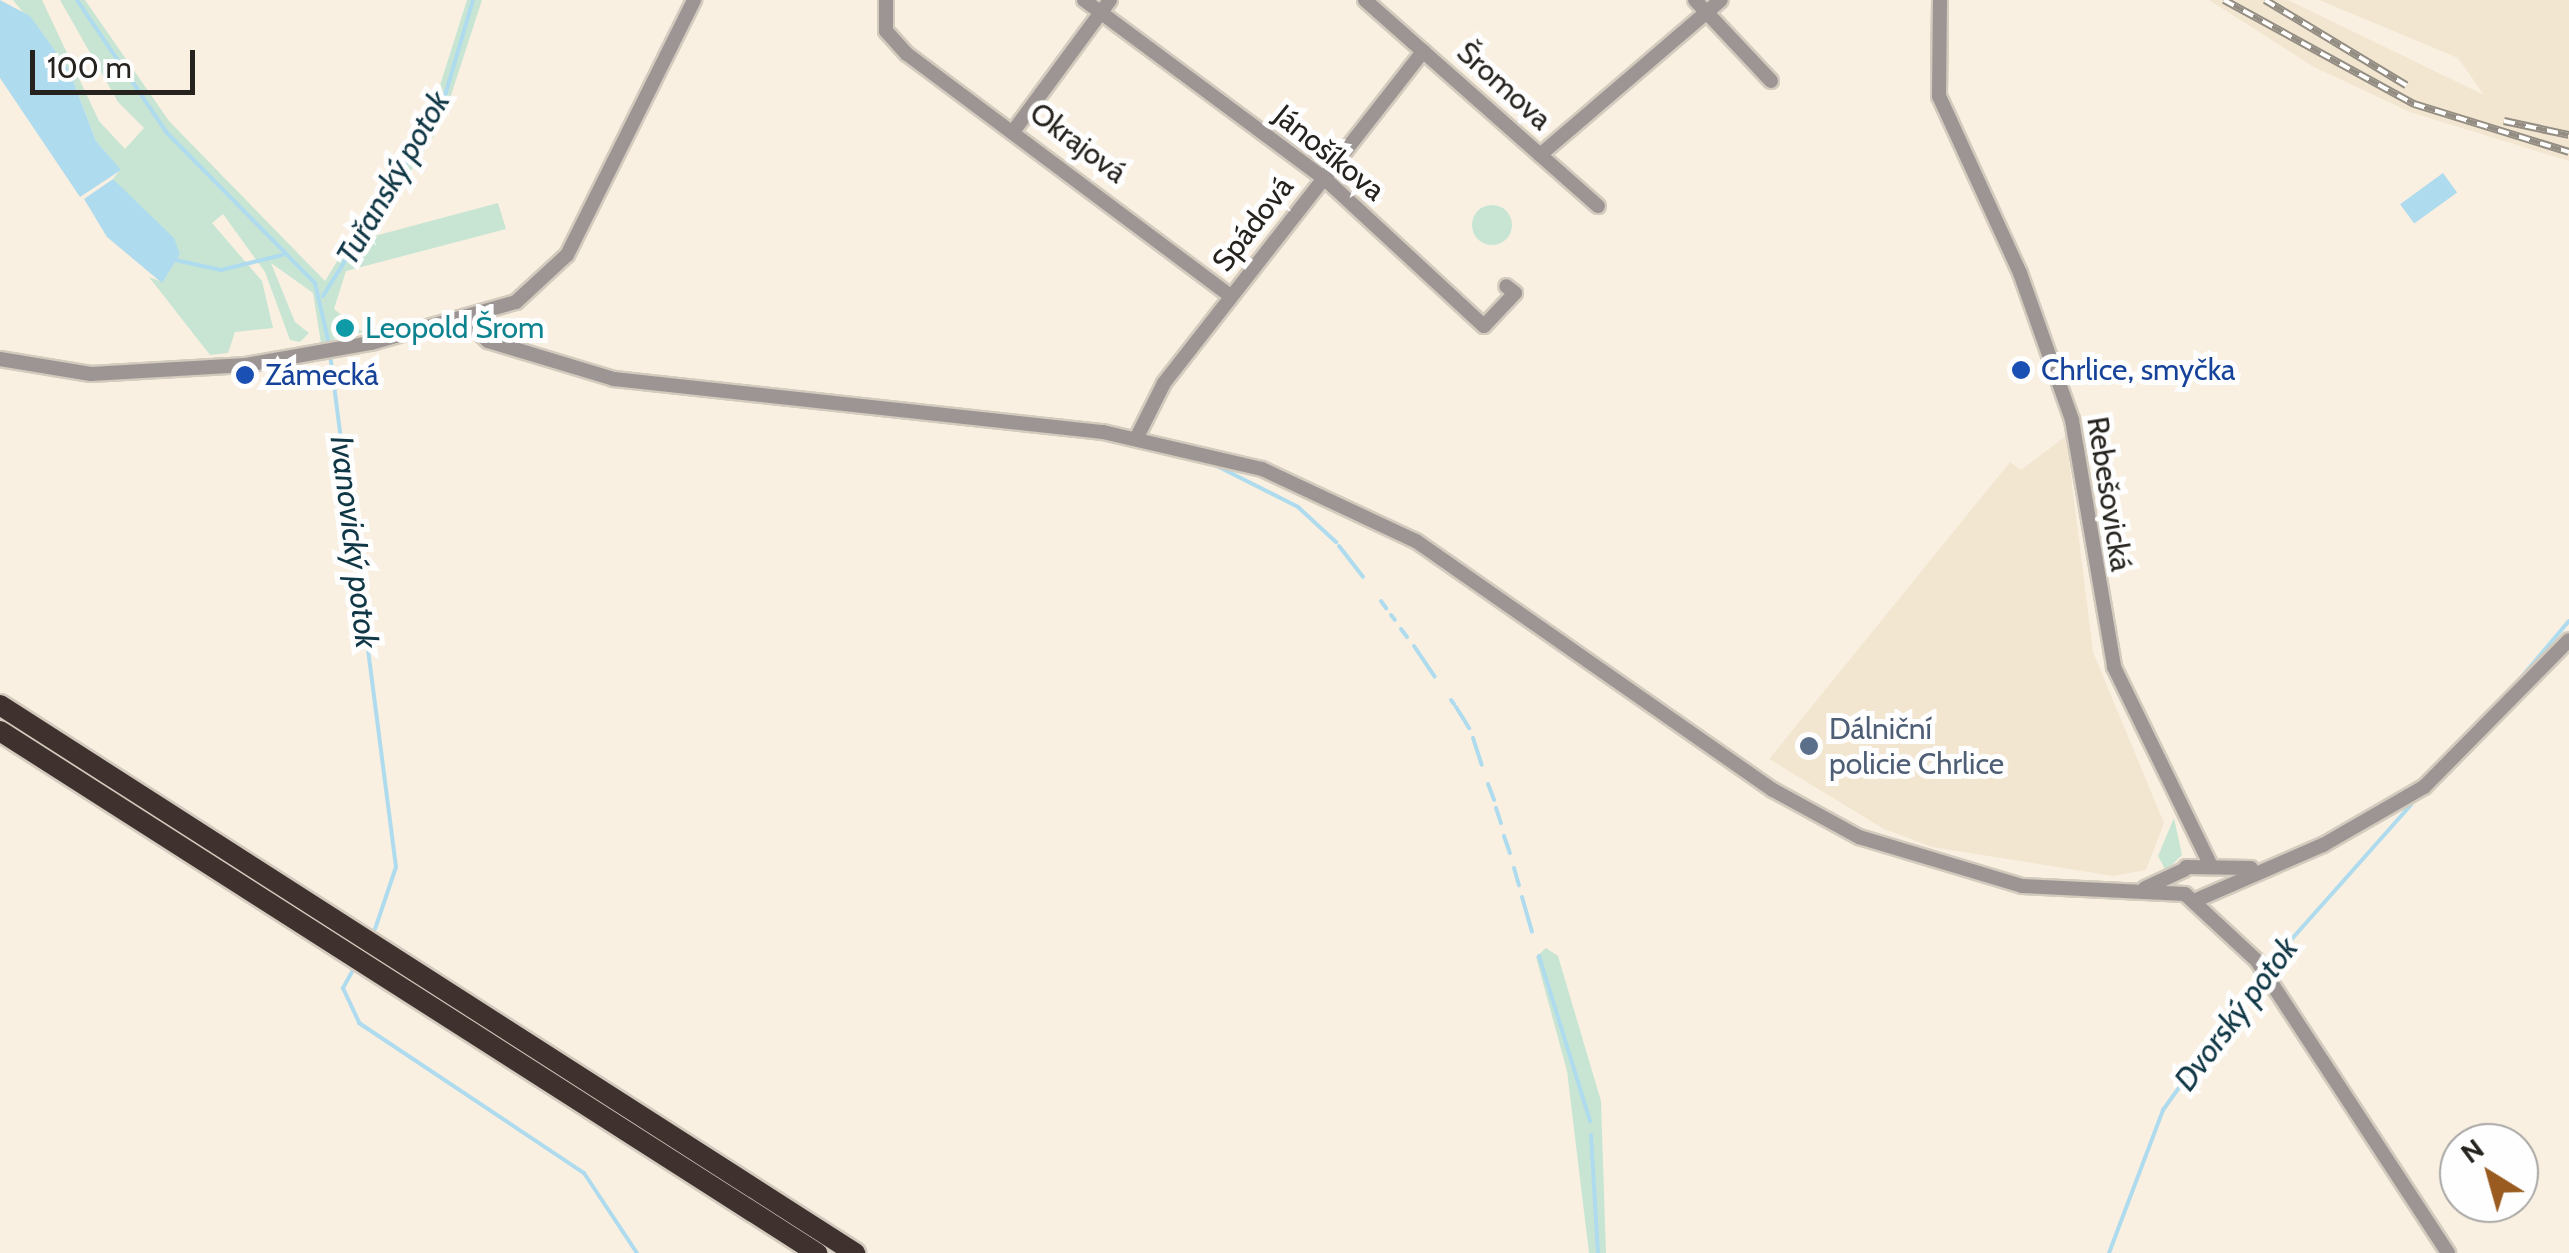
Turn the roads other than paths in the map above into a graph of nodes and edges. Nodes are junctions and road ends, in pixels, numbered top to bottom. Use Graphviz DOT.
graph roads {
  1 [pos="694,0"];
  2 [pos="886,0"];
  3 [pos="1084,0"];
  4 [pos="1695,0"];
  5 [pos="1721,0"];
  6 [pos="1940,0"];
  7 [pos="1373,2"];
  8 [pos="1105,6"];
  9 [pos="1707,12"];
  10 [pos="1423,51"];
  11 [pos="1772,81"];
  12 [pos="1015,129"];
  13 [pos="1540,155"];
  14 [pos="1324,178"];
  15 [pos="1598,206"];
  16 [pos="1506,286"];
  17 [pos="1232,296"];
  18 [pos="465,319"];
  19 [pos="0,359"];
  20 [pos="1137,437"];
  21 [pos="2569,640"];
  22 [pos="0,705"];
  23 [pos="0,731"];
  24 [pos="2184,827"];
  25 [pos="2212,864"];
  26 [pos="2270,866"];
  27 [pos="2185,868"];
  28 [pos="2130,892"];
  29 [pos="2216,895"];
  30 [pos="2190,897"];
  31 [pos="2230,936"];
  32 [pos="817,1253"];
  33 [pos="855,1253"];
  34 [pos="2448,1253"];
  1 -- 18 [label="street"];
  2 -- 12 [label="street, Okrajová"];
  3 -- 8 [label="street, Jánošíkova"];
  4 -- 9 [label="street"];
  5 -- 9 [label="street"];
  6 -- 24 [label="street, Rebešovická"];
  7 -- 10 [label="street, Šromova"];
  8 -- 12 [label="street"];
  8 -- 14 [label="street, Jánošíkova"];
  9 -- 11 [label="street"];
  9 -- 13 [label="street"];
  10 -- 13 [label="street, Šromova"];
  10 -- 14 [label="street, Spádová"];
  12 -- 17 [label="street, Okrajová"];
  13 -- 15 [label="street, Šromova"];
  14 -- 16 [label="street, Jánošíkova"];
  14 -- 17 [label="street, Spádová"];
  17 -- 20 [label="street, Spádová"];
  18 -- 19 [label="street"];
  18 -- 20 [label="street"];
  20 -- 28 [label="street"];
  21 -- 26 [label="street"];
  22 -- 33 [label="highway"];
  23 -- 32 [label="highway"];
  24 -- 25 [label="street, Rebešovická"];
  24 -- 27 [label="street, Rebešovická"];
  25 -- 26 [label="street"];
  25 -- 27 [label="street"];
  25 -- 29 [label="street"];
  26 -- 29 [label="street"];
  27 -- 28 [label="street"];
  27 -- 30 [label="street, Rebešovická"];
  28 -- 30 [label="street"];
  29 -- 30 [label="street"];
  29 -- 31 [label="street"];
  30 -- 31 [label="street"];
  31 -- 34 [label="street"];
}
